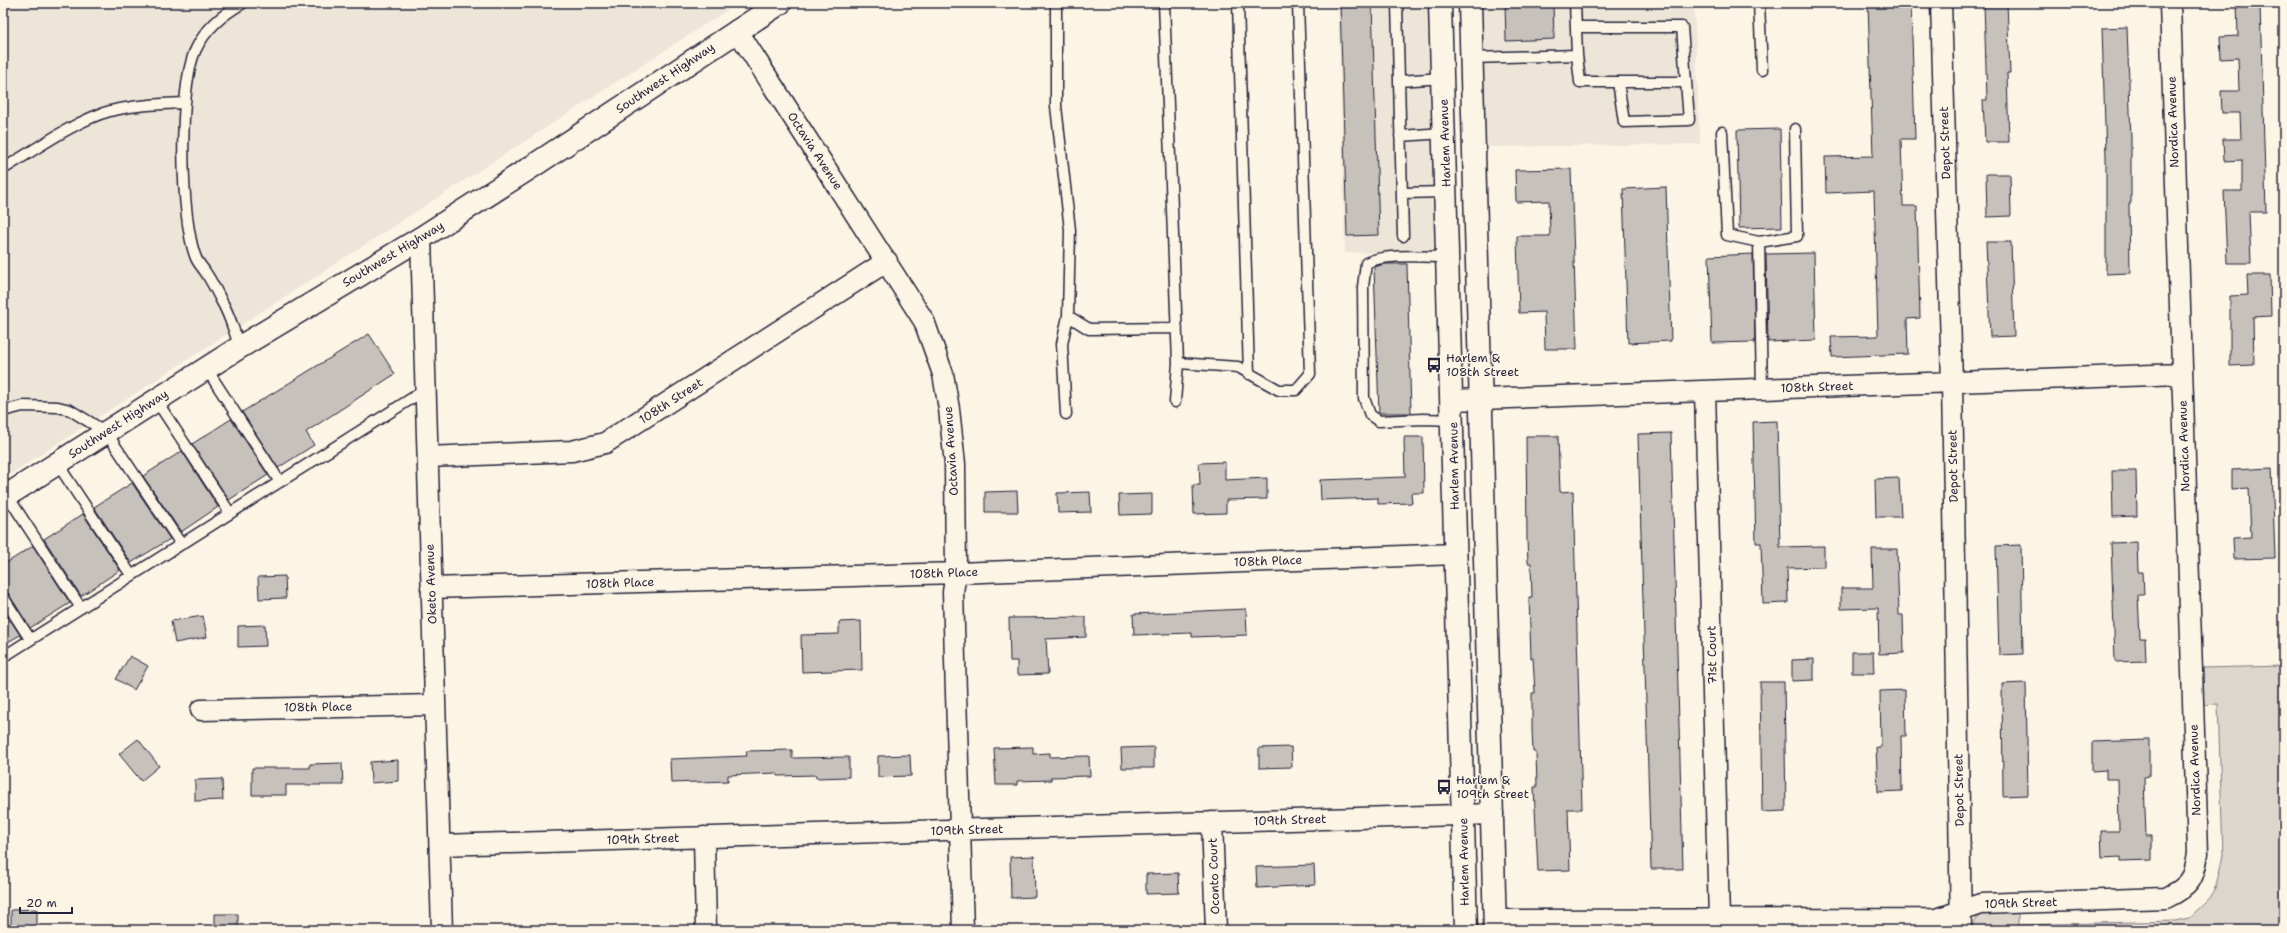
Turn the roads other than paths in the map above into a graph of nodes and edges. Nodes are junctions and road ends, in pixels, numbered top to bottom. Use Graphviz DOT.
graph roads {
  1 [pos="243,3"];
  2 [pos="780,3"];
  3 [pos="1056,3"];
  4 [pos="1164,3"];
  5 [pos="1238,3"];
  6 [pos="1298,3"];
  7 [pos="1397,3"];
  8 [pos="1440,3"];
  9 [pos="1470,3"];
  10 [pos="1575,3"];
  11 [pos="1759,3"];
  12 [pos="1941,3"];
  13 [pos="2170,3"];
  14 [pos="1576,27"];
  15 [pos="736,30"];
  16 [pos="1577,55"];
  17 [pos="1472,58"];
  18 [pos="1762,70"];
  19 [pos="1443,78"];
  20 [pos="1399,81"];
  21 [pos="1618,82"];
  22 [pos="1686,82"];
  23 [pos="185,103"];
  24 [pos="1794,130"];
  25 [pos="1722,132"];
  26 [pos="1444,134"];
  27 [pos="1400,136"];
  28 [pos="3,169"];
  29 [pos="1446,192"];
  30 [pos="1402,193"];
  31 [pos="1403,236"];
  32 [pos="421,238"];
  33 [pos="1759,242"];
  34 [pos="1448,257"];
  35 [pos="887,261"];
  36 [pos="1068,316"];
  37 [pos="1176,328"];
  38 [pos="240,347"];
  39 [pos="1178,363"];
  40 [pos="206,368"];
  41 [pos="1249,374"];
  42 [pos="2182,374"];
  43 [pos="1952,382"];
  44 [pos="1762,389"];
  45 [pos="426,390"];
  46 [pos="1705,391"];
  47 [pos="1482,398"];
  48 [pos="156,400"];
  49 [pos="1175,402"];
  50 [pos="1453,410"];
  51 [pos="3,411"];
  52 [pos="1066,414"];
  53 [pos="106,432"];
  54 [pos="428,457"];
  55 [pos="58,463"];
  56 [pos="280,482"];
  57 [pos="5,497"];
  58 [pos="230,513"];
  59 [pos="181,544"];
  60 [pos="1456,554"];
  61 [pos="956,573"];
  62 [pos="131,576"];
  63 [pos="432,588"];
  64 [pos="3,597"];
  65 [pos="81,608"];
  66 [pos="30,639"];
  67 [pos="3,656"];
  68 [pos="435,705"];
  69 [pos="201,710"];
  70 [pos="1493,814"];
  71 [pos="1463,815"];
  72 [pos="1212,822"];
  73 [pos="961,830"];
  74 [pos="704,837"];
  75 [pos="440,845"];
  76 [pos="2187,886"];
  77 [pos="1961,910"];
  78 [pos="1719,919"];
  79 [pos="1495,925"];
  80 [pos="1633,925"];
  81 [pos="1812,925"];
  82 [pos="442,930"];
  83 [pos="706,930"];
  84 [pos="963,930"];
  85 [pos="1216,930"];
  86 [pos="1466,930"];
  87 [pos="1961,930"];
  1 -- 23 [label="lane"];
  2 -- 15 [label="main road, Southwest Highway"];
  3 -- 36 [label="lane"];
  4 -- 37 [label="lane"];
  5 -- 41 [label="lane"];
  6 -- 41 [label="lane"];
  7 -- 20 [label="lane"];
  8 -- 19 [label="main road, Harlem Avenue"];
  9 -- 17 [label="main road"];
  10 -- 14 [label="lane"];
  11 -- 18 [label="lane"];
  12 -- 43 [label="street, Depot Street"];
  13 -- 42 [label="street, Nordica Avenue"];
  14 -- 16 [label="lane"];
  14 -- 22 [label="lane"];
  15 -- 32 [label="main road, Southwest Highway"];
  15 -- 35 [label="street, Octavia Avenue"];
  16 -- 17 [label="lane"];
  16 -- 21 [label="lane"];
  17 -- 47 [label="main road"];
  19 -- 20 [label="lane"];
  19 -- 26 [label="main road, Harlem Avenue"];
  20 -- 27 [label="lane"];
  21 -- 22 [label="lane"];
  21 -- 22 [label="lane"];
  23 -- 28 [label="lane"];
  23 -- 38 [label="lane"];
  24 -- 33 [label="lane"];
  25 -- 33 [label="lane"];
  26 -- 27 [label="lane"];
  26 -- 29 [label="main road, Harlem Avenue"];
  27 -- 30 [label="lane"];
  29 -- 30 [label="lane"];
  29 -- 34 [label="main road, Harlem Avenue"];
  30 -- 31 [label="lane"];
  32 -- 38 [label="main road, Southwest Highway"];
  32 -- 45 [label="street, Oketo Avenue"];
  33 -- 44 [label="lane"];
  34 -- 50 [label="main road, Harlem Avenue"];
  34 -- 50 [label="lane"];
  35 -- 54 [label="street, 108th Street"];
  35 -- 61 [label="street, Octavia Avenue"];
  36 -- 37 [label="lane"];
  36 -- 52 [label="lane"];
  37 -- 39 [label="lane"];
  38 -- 40 [label="main road, Southwest Highway"];
  39 -- 41 [label="lane"];
  39 -- 49 [label="lane"];
  40 -- 48 [label="main road, Southwest Highway"];
  40 -- 56 [label="lane"];
  42 -- 43 [label="street, 108th Street"];
  42 -- 76 [label="street, Nordica Avenue"];
  43 -- 44 [label="street, 108th Street"];
  43 -- 77 [label="street, Depot Street"];
  44 -- 46 [label="street, 108th Street"];
  45 -- 54 [label="street, Oketo Avenue"];
  45 -- 56 [label="lane"];
  46 -- 47 [label="street, 108th Street"];
  46 -- 78 [label="street, 71st Court"];
  47 -- 50 [label="street, 108th Street"];
  47 -- 70 [label="main road"];
  48 -- 53 [label="main road, Southwest Highway"];
  48 -- 58 [label="lane"];
  50 -- 60 [label="main road, Harlem Avenue"];
  51 -- 53 [label="lane"];
  53 -- 55 [label="main road, Southwest Highway"];
  53 -- 59 [label="lane"];
  54 -- 63 [label="street, Oketo Avenue"];
  55 -- 57 [label="main road, Southwest Highway"];
  55 -- 62 [label="lane"];
  56 -- 58 [label="lane"];
  57 -- 65 [label="lane"];
  58 -- 59 [label="lane"];
  59 -- 62 [label="lane"];
  60 -- 61 [label="street, 108th Place"];
  60 -- 71 [label="main road, Harlem Avenue"];
  61 -- 63 [label="street, 108th Place"];
  61 -- 73 [label="street, Octavia Avenue"];
  62 -- 65 [label="lane"];
  63 -- 68 [label="street, Oketo Avenue"];
  64 -- 66 [label="lane"];
  65 -- 66 [label="lane"];
  66 -- 67 [label="lane"];
  68 -- 69 [label="street, 108th Place"];
  68 -- 75 [label="street, Oketo Avenue"];
  70 -- 71 [label="street, 109th Street"];
  70 -- 79 [label="main road"];
  71 -- 72 [label="street, 109th Street"];
  71 -- 86 [label="main road, Harlem Avenue"];
  72 -- 73 [label="street, 109th Street"];
  72 -- 85 [label="street, Oconto Court"];
  73 -- 74 [label="street, 109th Street"];
  73 -- 84 [label="street, Octavia Avenue"];
  74 -- 75 [label="street, 109th Street"];
  74 -- 83 [label="street"];
  75 -- 82 [label="street, Oketo Avenue"];
  76 -- 77 [label="street, 109th Street"];
  77 -- 81 [label="street, 109th Street"];
  77 -- 87 [label="street, Depot Street"];
  78 -- 80 [label="street, 109th Street"];
  78 -- 81 [label="street, 109th Street"];
  79 -- 80 [label="street, 109th Street"];
}
